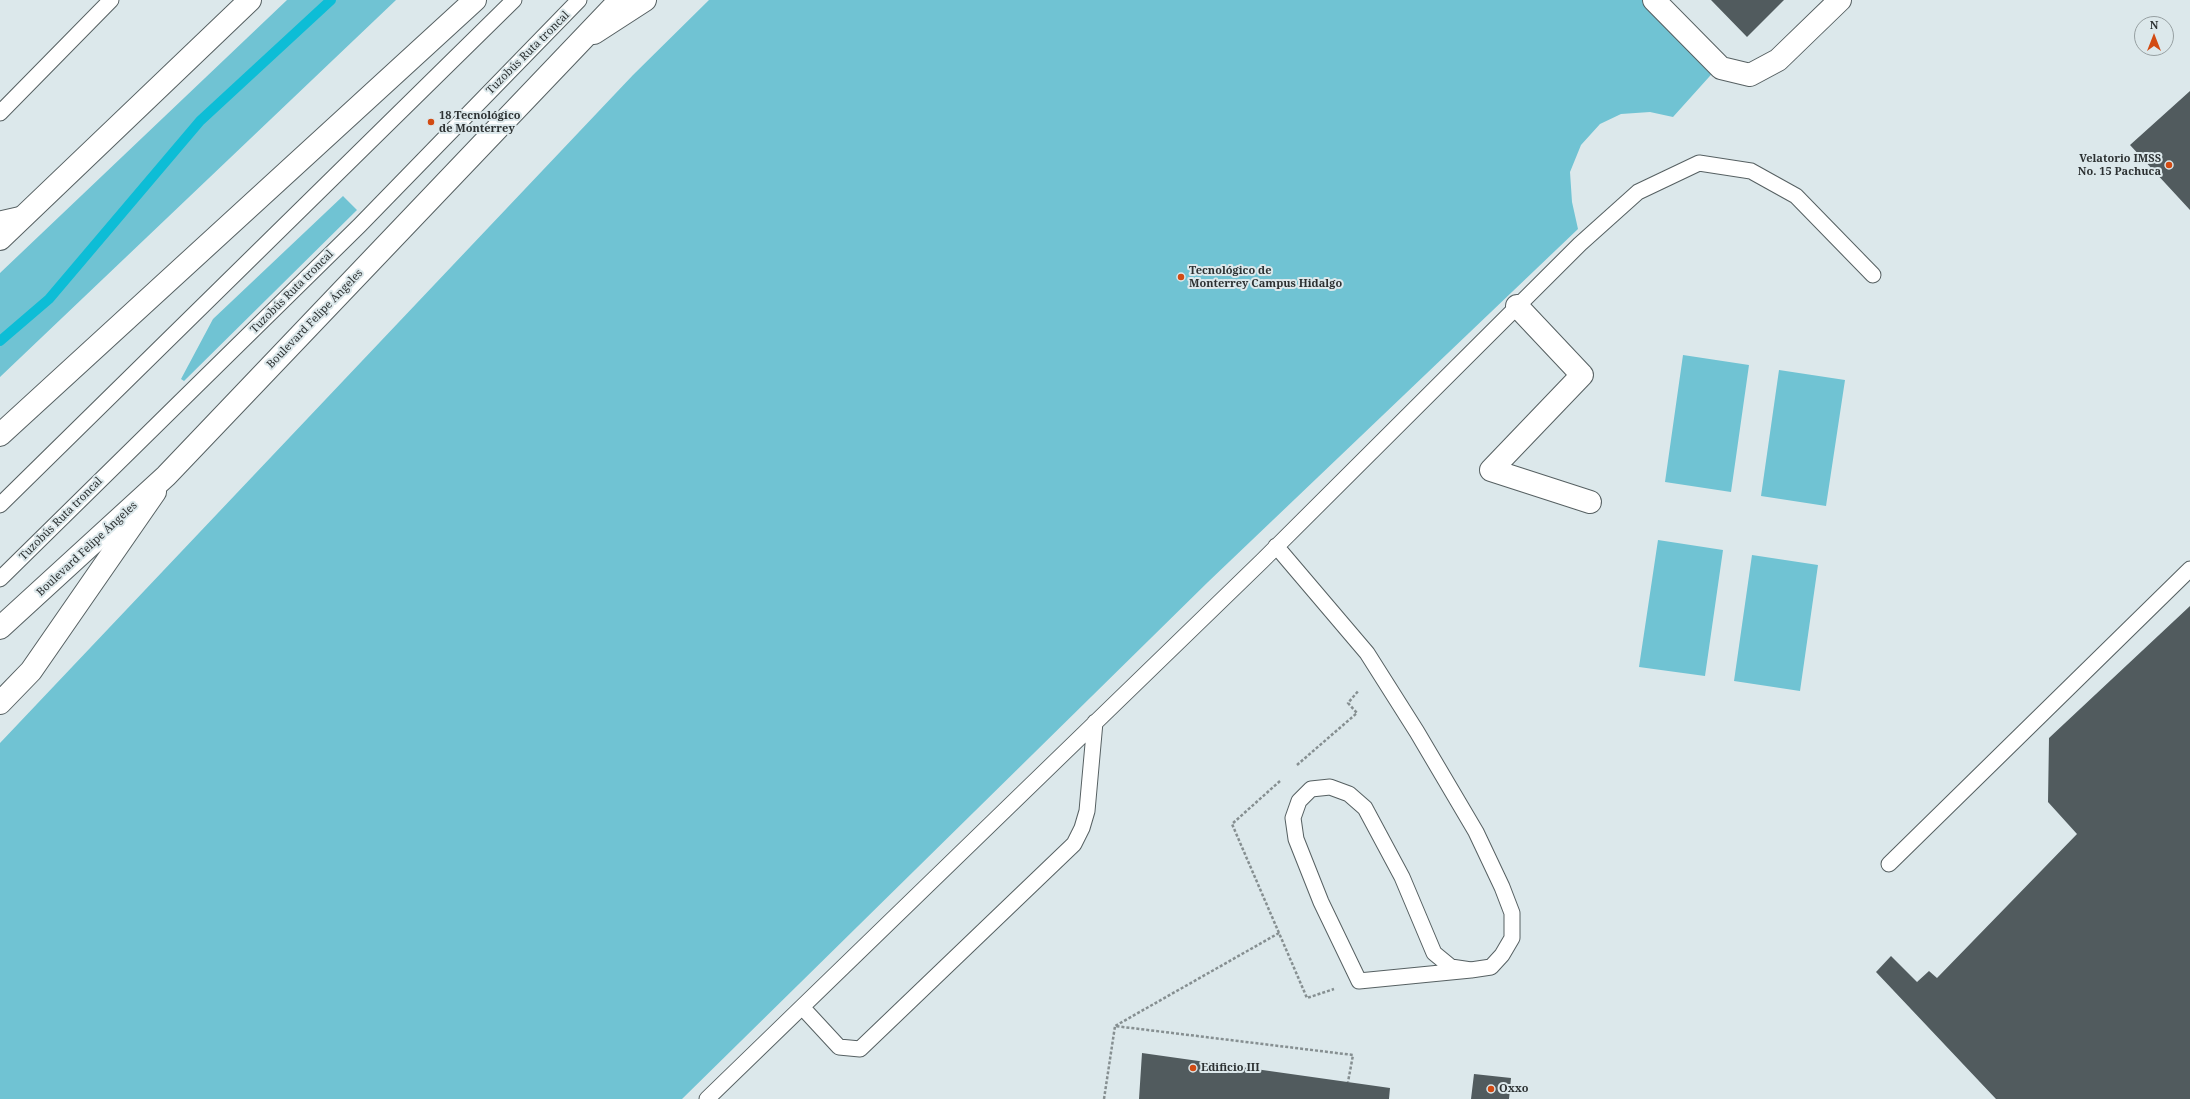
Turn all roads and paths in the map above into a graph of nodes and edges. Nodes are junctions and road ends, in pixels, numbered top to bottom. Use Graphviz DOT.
graph roads {
  1 [pos="111,0"];
  2 [pos="250,0"];
  3 [pos="475,0"];
  4 [pos="514,0"];
  5 [pos="579,0"];
  6 [pos="620,0"];
  7 [pos="645,0"];
  8 [pos="1654,0"];
  9 [pos="1840,0"];
  10 [pos="583,40"];
  11 [pos="0,113"];
  12 [pos="29,212"];
  13 [pos="0,219"];
  14 [pos="0,239"];
  15 [pos="1873,275"];
  16 [pos="1517,306"];
  17 [pos="0,435"];
  18 [pos="166,476"];
  19 [pos="1590,502"];
  20 [pos="0,505"];
  21 [pos="1276,546"];
  22 [pos="2190,569"];
  23 [pos="0,580"];
  24 [pos="0,628"];
  25 [pos="0,703"];
  26 [pos="1095,722"];
  27 [pos="1889,864"];
  28 [pos="1279,933"];
  29 [pos="1471,970"];
  30 [pos="802,1007"];
  31 [pos="1115,1026"];
  32 [pos="1348,1082"];
  33 [pos="707,1099"];
  34 [pos="1104,1099"];
  1 -- 11 [label="lane"];
  2 -- 12 [label="main road"];
  3 -- 17 [label="main road"];
  4 -- 20 [label="lane"];
  5 -- 23 [label="lane, Tuzobús Ruta troncal"];
  6 -- 10 [label="main road, Boulevard Felipe Ángeles"];
  7 -- 10 [label="main road"];
  8 -- 9 [label="main road"];
  10 -- 18 [label="main road, Boulevard Felipe Ángeles"];
  12 -- 13 [label="lane"];
  12 -- 14 [label="main road"];
  15 -- 16 [label="lane"];
  16 -- 19 [label="main road"];
  16 -- 21 [label="lane"];
  18 -- 24 [label="main road, Boulevard Felipe Ángeles"];
  18 -- 25 [label="main road"];
  21 -- 26 [label="lane"];
  21 -- 29 [label="lane"];
  22 -- 27 [label="lane"];
  26 -- 30 [label="lane"];
  26 -- 30 [label="lane"];
  28 -- 31 [label="path"];
  29 -- 29 [label="lane"];
  30 -- 33 [label="lane"];
  31 -- 32 [label="path"];
  31 -- 34 [label="path"];
}
